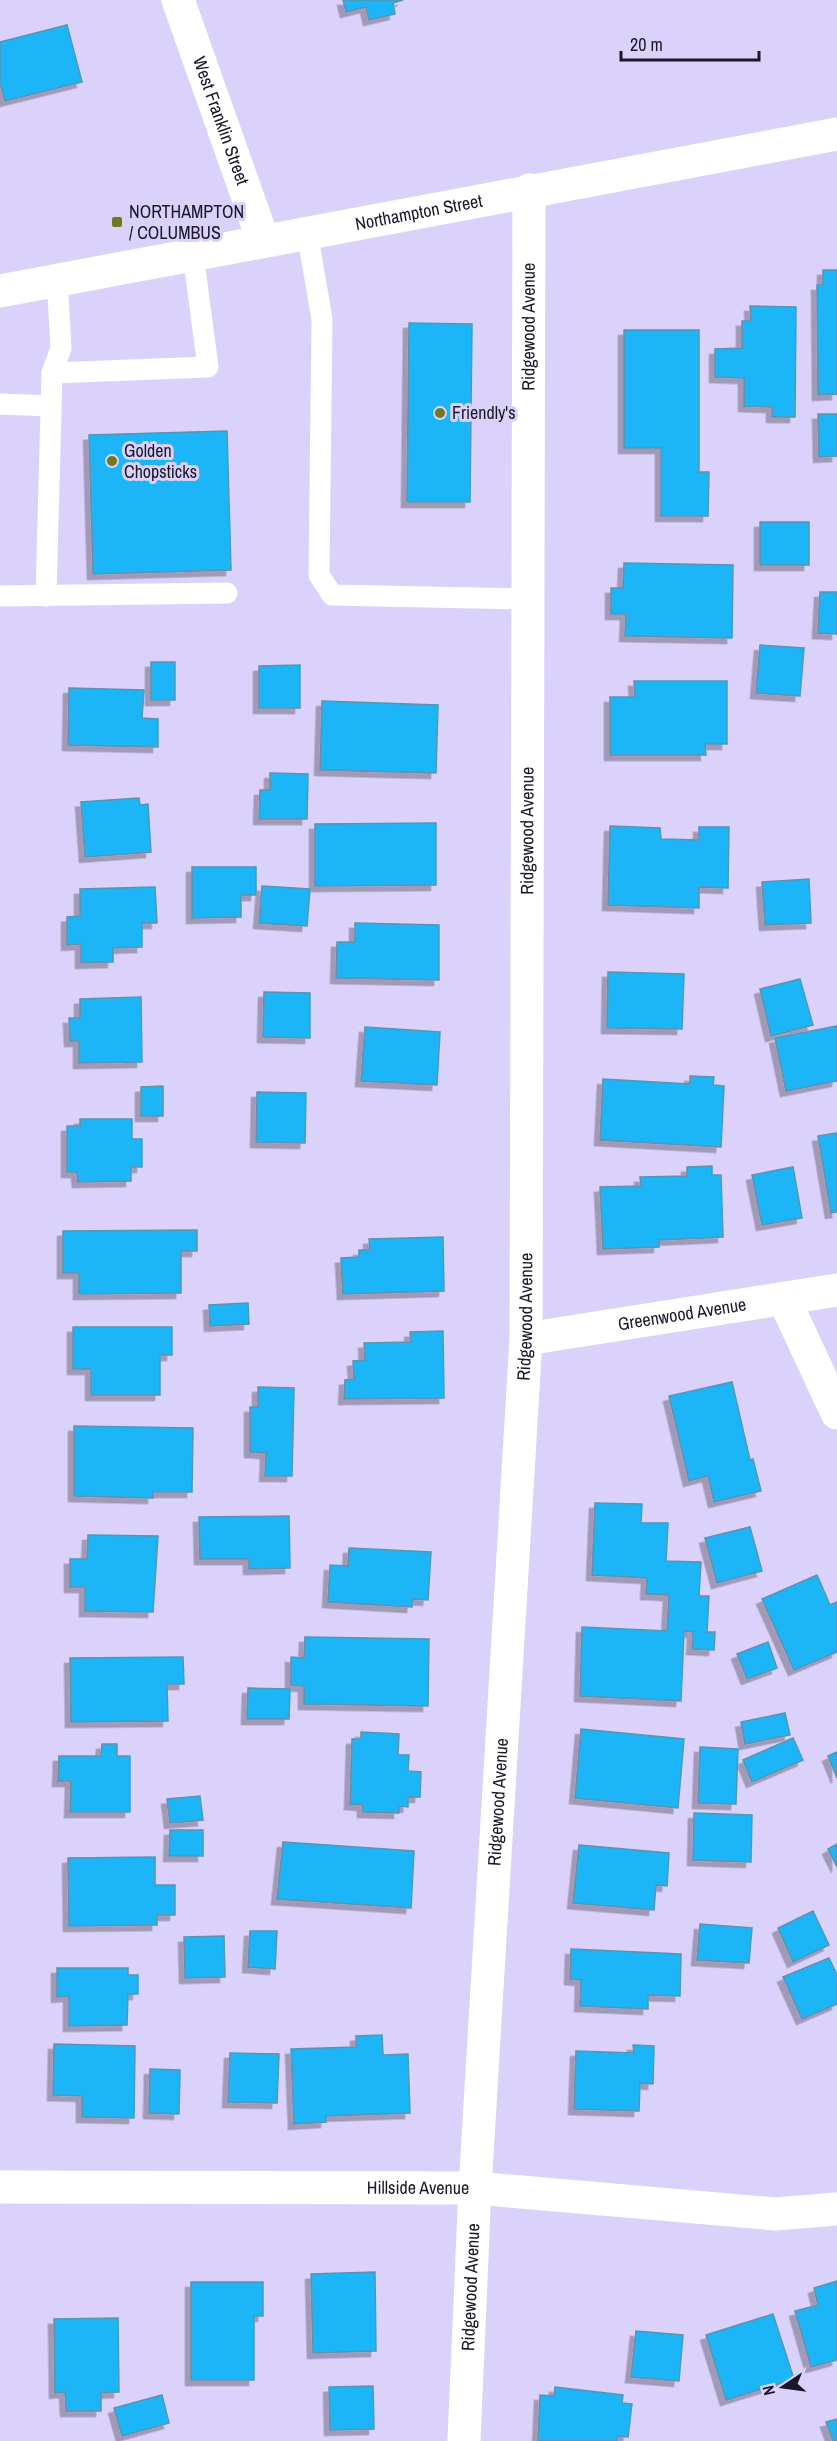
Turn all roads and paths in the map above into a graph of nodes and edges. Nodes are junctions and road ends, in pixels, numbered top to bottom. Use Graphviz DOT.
graph roads {
  1 [pos="178,0"];
  2 [pos="837,134"];
  3 [pos="529,190"];
  4 [pos="307,232"];
  5 [pos="263,240"];
  6 [pos="193,254"];
  7 [pos="57,279"];
  8 [pos="0,291"];
  9 [pos="52,373"];
  10 [pos="0,404"];
  11 [pos="51,406"];
  12 [pos="226,593"];
  13 [pos="0,596"];
  14 [pos="46,596"];
  15 [pos="527,599"];
  16 [pos="837,1290"];
  17 [pos="784,1299"];
  18 [pos="526,1339"];
  19 [pos="837,1413"];
  20 [pos="0,2187"];
  21 [pos="475,2188"];
  22 [pos="837,2209"];
  23 [pos="464,2441"];
  1 -- 5 [label="street, West Franklin Street"];
  2 -- 3 [label="street, Northampton Street"];
  3 -- 4 [label="street, Northampton Street"];
  3 -- 15 [label="street, Ridgewood Avenue"];
  4 -- 5 [label="street, Northampton Street"];
  4 -- 15 [label="lane"];
  5 -- 6 [label="street, Northampton Street"];
  6 -- 7 [label="street, Northampton Street"];
  6 -- 9 [label="lane"];
  7 -- 8 [label="street, Northampton Street"];
  7 -- 9 [label="lane"];
  9 -- 11 [label="lane"];
  10 -- 11 [label="lane"];
  11 -- 14 [label="lane"];
  12 -- 14 [label="lane"];
  13 -- 14 [label="lane"];
  15 -- 18 [label="street, Ridgewood Avenue"];
  16 -- 17 [label="street, Greenwood Avenue"];
  17 -- 18 [label="street, Greenwood Avenue"];
  17 -- 19 [label="street"];
  18 -- 21 [label="street, Ridgewood Avenue"];
  20 -- 21 [label="street, Hillside Avenue"];
  21 -- 22 [label="street, Hillside Avenue"];
  21 -- 23 [label="street, Ridgewood Avenue"];
}
